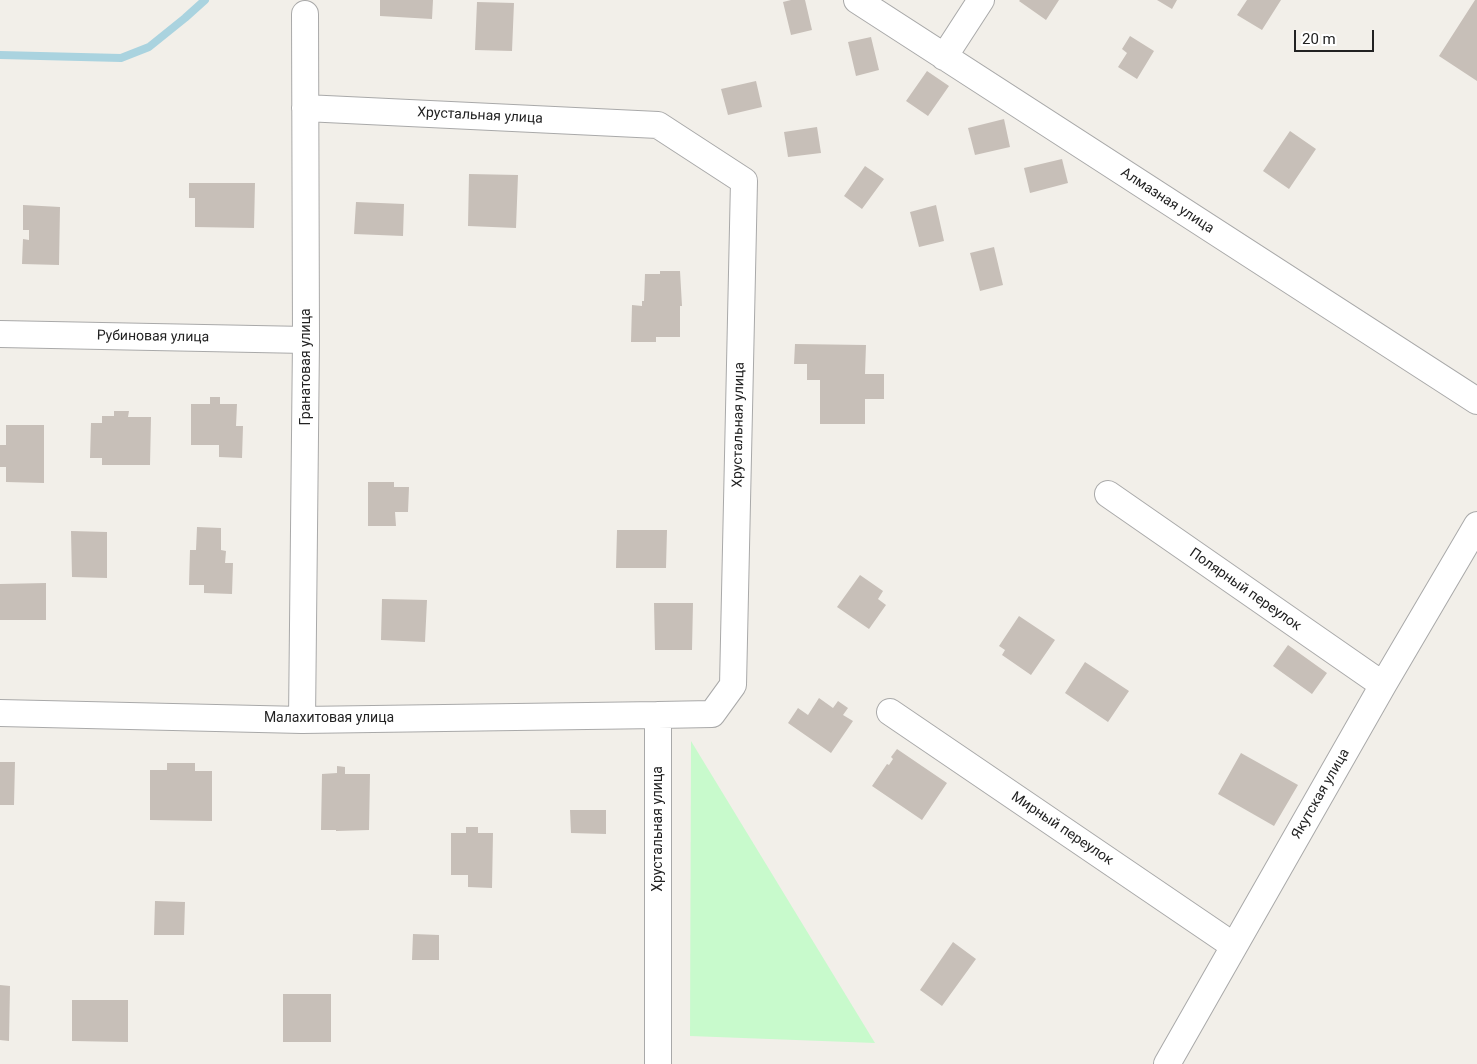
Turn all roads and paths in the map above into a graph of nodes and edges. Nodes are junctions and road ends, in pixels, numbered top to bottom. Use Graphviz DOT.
graph roads {
  1 [pos="857,0"];
  2 [pos="981,0"];
  3 [pos="305,14"];
  4 [pos="944,57"];
  5 [pos="305,108"];
  6 [pos="0,334"];
  7 [pos="306,340"];
  8 [pos="1477,402"];
  9 [pos="1108,494"];
  10 [pos="1477,525"];
  11 [pos="1383,685"];
  12 [pos="890,712"];
  13 [pos="0,713"];
  14 [pos="658,715"];
  15 [pos="302,720"];
  16 [pos="1234,946"];
  17 [pos="658,1064"];
  18 [pos="1167,1064"];
  1 -- 4 [label="street, Алмазная улица"];
  2 -- 4 [label="street"];
  3 -- 5 [label="street, Гранатовая улица"];
  4 -- 8 [label="street, Алмазная улица"];
  5 -- 7 [label="street, Гранатовая улица"];
  5 -- 14 [label="street, Хрустальная улица"];
  6 -- 7 [label="street, Рубиновая улица"];
  7 -- 15 [label="street, Гранатовая улица"];
  9 -- 11 [label="street, Полярный переулок"];
  10 -- 11 [label="street, Якутская улица"];
  11 -- 16 [label="street, Якутская улица"];
  12 -- 16 [label="street, Мирный переулок"];
  13 -- 15 [label="street, Малахитовая улица"];
  14 -- 15 [label="street, Малахитовая улица"];
  14 -- 17 [label="street, Хрустальная улица"];
  16 -- 18 [label="street, Якутская улица"];
}
